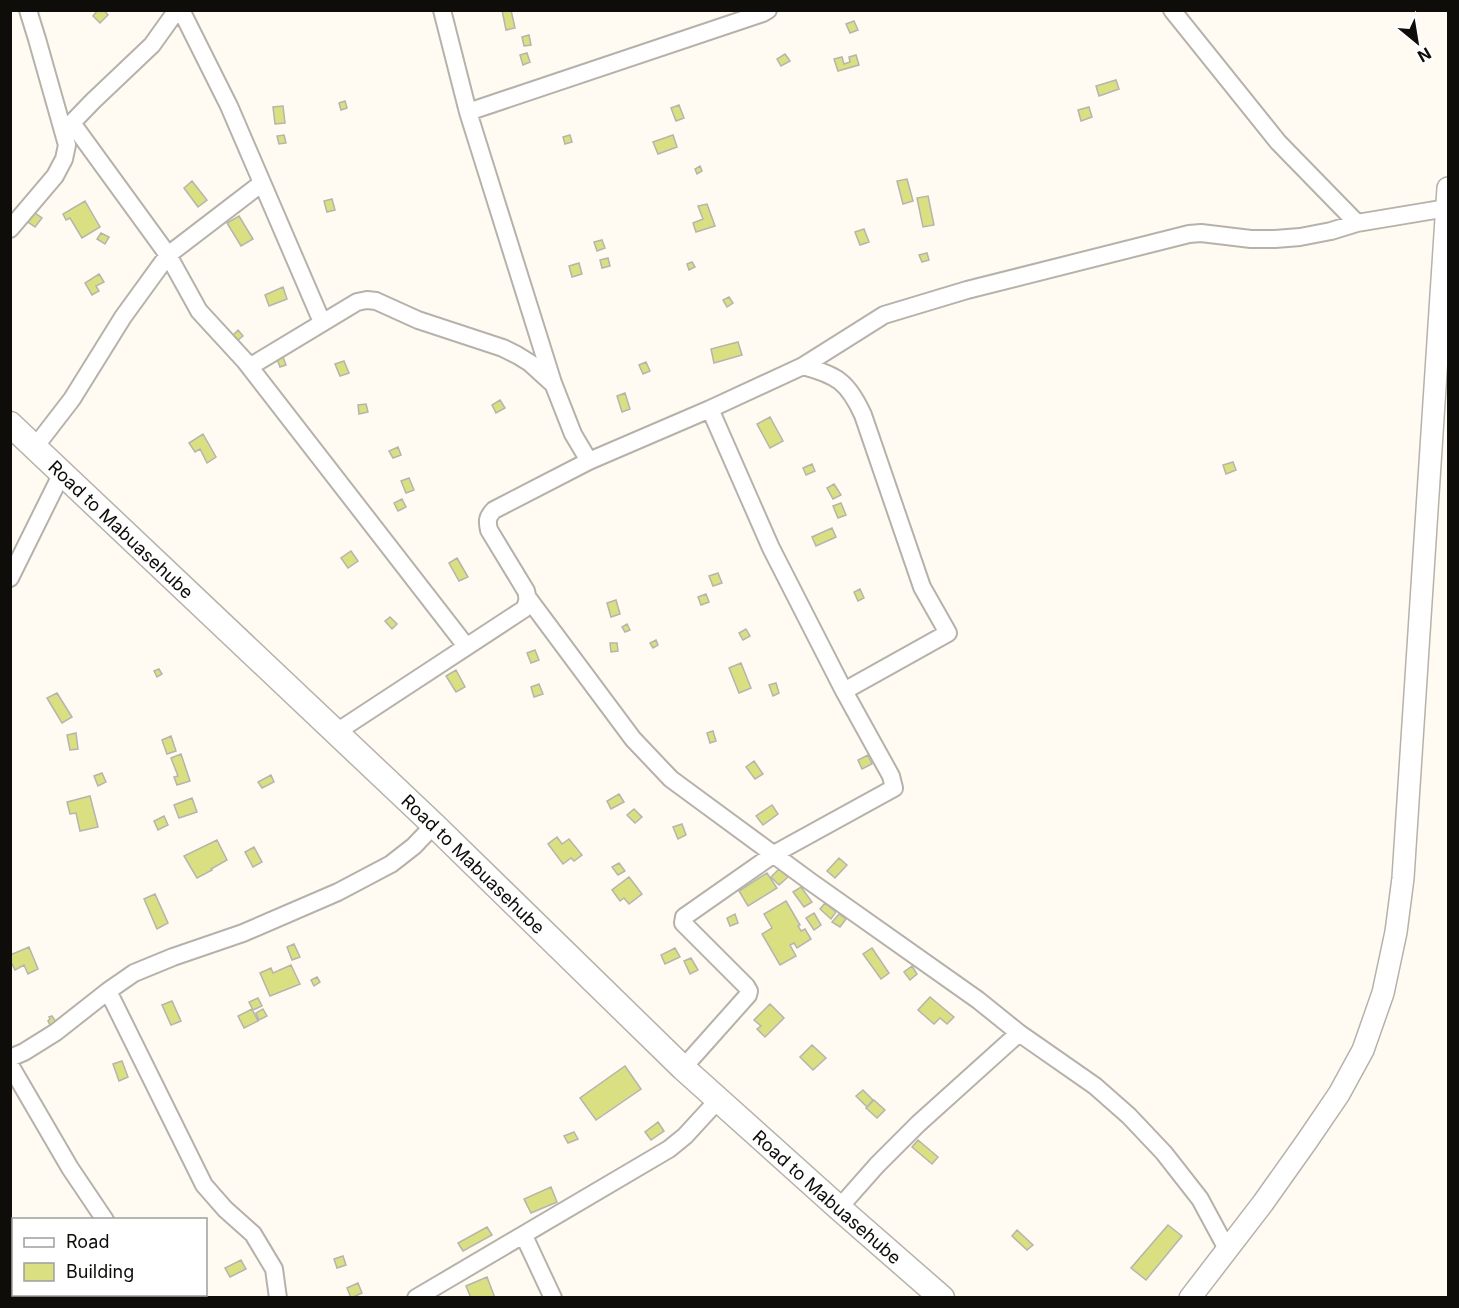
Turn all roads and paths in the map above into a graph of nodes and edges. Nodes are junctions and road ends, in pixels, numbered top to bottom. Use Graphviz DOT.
graph roads {
  1 [pos="28,10"];
  2 [pos="179,10"];
  3 [pos="442,10"];
  4 [pos="768,10"];
  5 [pos="1172,10"];
  6 [pos="468,112"];
  7 [pos="68,128"];
  8 [pos="262,183"];
  9 [pos="1448,198"];
  10 [pos="1357,223"];
  11 [pos="10,229"];
  12 [pos="168,255"];
  13 [pos="322,322"];
  14 [pos="249,365"];
  15 [pos="802,366"];
  16 [pos="553,383"];
  17 [pos="710,409"];
  18 [pos="10,424"];
  19 [pos="35,447"];
  20 [pos="589,461"];
  21 [pos="62,473"];
  22 [pos="10,578"];
  23 [pos="528,598"];
  24 [pos="466,646"];
  25 [pos="844,691"];
  26 [pos="335,733"];
  27 [pos="434,825"];
  28 [pos="774,854"];
  29 [pos="108,991"];
  30 [pos="1019,1033"];
  31 [pos="10,1058"];
  32 [pos="10,1065"];
  33 [pos="683,1068"];
  34 [pos="720,1100"];
  35 [pos="839,1208"];
  36 [pos="104,1218"];
  37 [pos="524,1236"];
  38 [pos="1227,1249"];
  39 [pos="278,1298"];
  40 [pos="417,1298"];
  41 [pos="553,1298"];
  42 [pos="942,1298"];
  43 [pos="1190,1298"];
  1 -- 7 [label="street"];
  2 -- 7 [label="street"];
  2 -- 8 [label="street"];
  3 -- 6 [label="street"];
  4 -- 6 [label="street"];
  5 -- 10 [label="street"];
  6 -- 16 [label="street"];
  7 -- 11 [label="street"];
  7 -- 12 [label="street"];
  8 -- 12 [label="street"];
  8 -- 13 [label="street"];
  9 -- 10 [label="street"];
  9 -- 38 [label="street"];
  10 -- 15 [label="street"];
  12 -- 14 [label="street"];
  12 -- 19 [label="street"];
  13 -- 14 [label="street"];
  13 -- 16 [label="street"];
  14 -- 24 [label="street"];
  15 -- 17 [label="street"];
  15 -- 25 [label="street"];
  16 -- 20 [label="street"];
  17 -- 20 [label="street"];
  17 -- 25 [label="street"];
  18 -- 19 [label="main road, Road to Mabuasehube"];
  19 -- 21 [label="main road, Road to Mabuasehube"];
  20 -- 23 [label="street"];
  21 -- 22 [label="street"];
  21 -- 26 [label="main road, Road to Mabuasehube"];
  23 -- 24 [label="street"];
  23 -- 28 [label="street"];
  24 -- 26 [label="street"];
  25 -- 28 [label="street"];
  26 -- 27 [label="main road, Road to Mabuasehube"];
  27 -- 29 [label="street"];
  27 -- 33 [label="main road, Road to Mabuasehube"];
  28 -- 30 [label="street"];
  28 -- 33 [label="street"];
  29 -- 31 [label="street"];
  29 -- 39 [label="street"];
  30 -- 35 [label="street"];
  30 -- 38 [label="street"];
  32 -- 36 [label="street"];
  33 -- 34 [label="main road, Road to Mabuasehube"];
  34 -- 35 [label="main road, Road to Mabuasehube"];
  34 -- 37 [label="street"];
  35 -- 42 [label="main road, Road to Mabuasehube"];
  37 -- 40 [label="street"];
  37 -- 41 [label="street"];
  38 -- 43 [label="street"];
}
